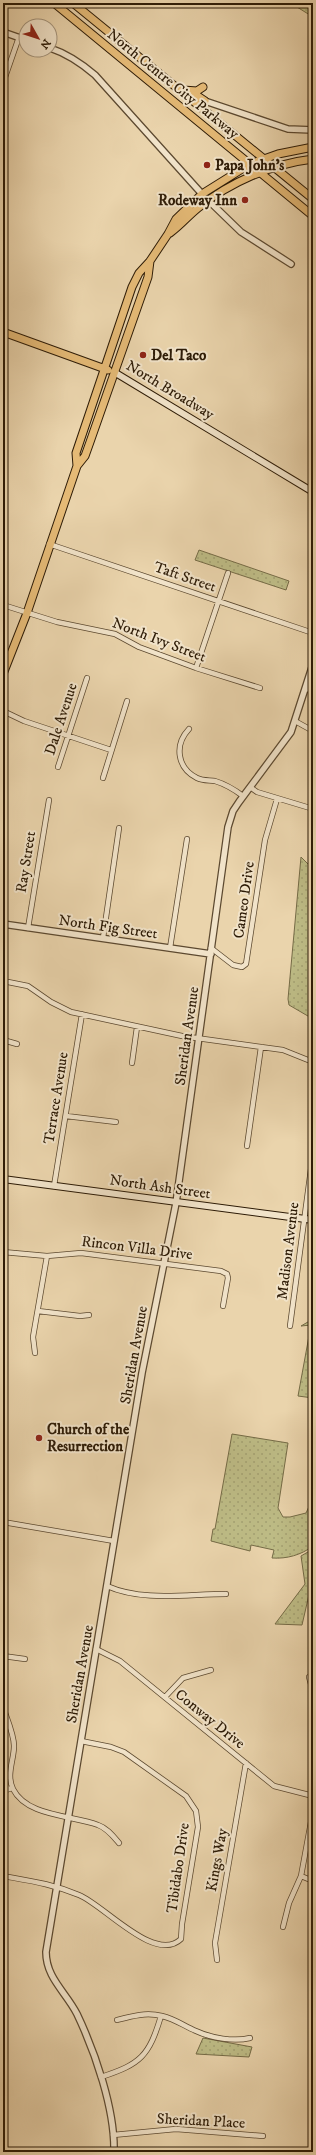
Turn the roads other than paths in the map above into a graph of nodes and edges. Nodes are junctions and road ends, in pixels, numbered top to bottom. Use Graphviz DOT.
graph roads {
  1 [pos="54,3"];
  2 [pos="73,3"];
  3 [pos="3,32"];
  4 [pos="18,37"];
  5 [pos="18,40"];
  6 [pos="58,50"];
  7 [pos="3,83"];
  8 [pos="203,87"];
  9 [pos="180,89"];
  10 [pos="190,91"];
  11 [pos="205,101"];
  12 [pos="313,130"];
  13 [pos="313,147"];
  14 [pos="264,159"];
  15 [pos="313,160"];
  16 [pos="250,164"];
  17 [pos="275,168"];
  18 [pos="260,172"];
  19 [pos="202,194"];
  20 [pos="313,199"];
  21 [pos="209,201"];
  22 [pos="313,216"];
  23 [pos="168,234"];
  24 [pos="150,262"];
  25 [pos="290,264"];
  26 [pos="3,332"];
  27 [pos="104,368"];
  28 [pos="114,372"];
  29 [pos="77,466"];
  30 [pos="313,492"];
  31 [pos="50,544"];
  32 [pos="228,573"];
  33 [pos="219,602"];
  34 [pos="3,605"];
  35 [pos="27,613"];
  36 [pos="313,633"];
  37 [pos="313,664"];
  38 [pos="196,668"];
  39 [pos="3,674"];
  40 [pos="88,678"];
  41 [pos="260,688"];
  42 [pos="306,688"];
  43 [pos="313,692"];
  44 [pos="127,701"];
  45 [pos="3,711"];
  46 [pos="294,721"];
  47 [pos="189,729"];
  48 [pos="313,732"];
  49 [pos="68,737"];
  50 [pos="111,750"];
  51 [pos="58,767"];
  52 [pos="103,778"];
  53 [pos="250,787"];
  54 [pos="243,796"];
  55 [pos="277,798"];
  56 [pos="49,800"];
  57 [pos="310,808"];
  58 [pos="119,828"];
  59 [pos="187,839"];
  60 [pos="3,924"];
  61 [pos="28,928"];
  62 [pos="103,938"];
  63 [pos="170,948"];
  64 [pos="211,951"];
  65 [pos="3,981"];
  66 [pos="82,1014"];
  67 [pos="137,1027"];
  68 [pos="199,1037"];
  69 [pos="3,1040"];
  70 [pos="17,1044"];
  71 [pos="262,1047"];
  72 [pos="313,1062"];
  73 [pos="132,1063"];
  74 [pos="66,1116"];
  75 [pos="116,1122"];
  76 [pos="247,1146"];
  77 [pos="313,1154"];
  78 [pos="3,1179"];
  79 [pos="54,1186"];
  80 [pos="176,1203"];
  81 [pos="304,1219"];
  82 [pos="313,1220"];
  83 [pos="3,1252"];
  84 [pos="46,1256"];
  85 [pos="163,1264"];
  86 [pos="224,1306"];
  87 [pos="38,1311"];
  88 [pos="89,1315"];
  89 [pos="290,1326"];
  90 [pos="35,1353"];
  91 [pos="3,1522"];
  92 [pos="114,1541"];
  93 [pos="107,1586"];
  94 [pos="226,1594"];
  95 [pos="96,1649"];
  96 [pos="3,1656"];
  97 [pos="25,1659"];
  98 [pos="211,1670"];
  99 [pos="308,1677"];
  100 [pos="313,1692"];
  101 [pos="165,1697"];
  102 [pos="3,1707"];
  103 [pos="81,1741"];
  104 [pos="246,1763"];
  105 [pos="12,1788"];
  106 [pos="3,1791"];
  107 [pos="313,1796"];
  108 [pos="313,1811"];
  109 [pos="68,1818"];
  110 [pos="119,1843"];
  111 [pos="3,1876"];
  112 [pos="301,1876"];
  113 [pos="313,1882"];
  114 [pos="57,1885"];
  115 [pos="283,1927"];
  116 [pos="217,1960"];
  117 [pos="161,2016"];
  118 [pos="117,2020"];
  119 [pos="250,2038"];
  120 [pos="101,2077"];
  121 [pos="113,2135"];
  122 [pos="263,2136"];
  123 [pos="114,2152"];
  1 -- 16 [label="main road, North Centre City Parkway"];
  2 -- 9 [label="main road, North Centre City Parkway"];
  3 -- 4 [label="street"];
  5 -- 7 [label="street"];
  6 -- 19 [label="street"];
  8 -- 10 [label="main road"];
  9 -- 10 [label="main road"];
  9 -- 14 [label="main road, North Centre City Parkway"];
  10 -- 11 [label="main road"];
  11 -- 12 [label="street"];
  13 -- 14 [label="main road"];
  14 -- 16 [label="main road"];
  14 -- 17 [label="main road, North Centre City Parkway"];
  15 -- 17 [label="main road"];
  16 -- 18 [label="main road, North Centre City Parkway"];
  16 -- 19 [label="main road"];
  17 -- 18 [label="main road"];
  17 -- 20 [label="main road, North Centre City Parkway"];
  18 -- 21 [label="main road"];
  18 -- 22 [label="main road, North Centre City Parkway"];
  19 -- 23 [label="main road"];
  21 -- 23 [label="main road"];
  21 -- 25 [label="street"];
  23 -- 24 [label="main road"];
  24 -- 27 [label="main road"];
  24 -- 28 [label="main road"];
  26 -- 27 [label="main road, North Broadway"];
  27 -- 28 [label="main road, North Broadway"];
  27 -- 29 [label="main road"];
  28 -- 29 [label="main road"];
  28 -- 30 [label="main road, North Broadway"];
  29 -- 31 [label="main road"];
  31 -- 33 [label="street, Taft Street"];
  31 -- 35 [label="main road"];
  32 -- 33 [label="street"];
  33 -- 36 [label="street, Taft Street"];
  33 -- 38 [label="street"];
  34 -- 35 [label="street, North Ivy Street"];
  35 -- 38 [label="street, North Ivy Street"];
  35 -- 39 [label="main road"];
  37 -- 42 [label="street, Sheridan Avenue"];
  38 -- 41 [label="street, North Ivy Street"];
  40 -- 49 [label="street, Dale Avenue"];
  42 -- 43 [label="street"];
  42 -- 46 [label="street, Sheridan Avenue"];
  44 -- 50 [label="street"];
  45 -- 49 [label="street"];
  46 -- 48 [label="street"];
  46 -- 53 [label="street, Sheridan Avenue"];
  47 -- 54 [label="street"];
  49 -- 50 [label="street"];
  49 -- 51 [label="street, Dale Avenue"];
  50 -- 52 [label="street"];
  53 -- 54 [label="street, Sheridan Avenue"];
  53 -- 55 [label="street"];
  54 -- 64 [label="street, Sheridan Avenue"];
  55 -- 57 [label="street"];
  55 -- 64 [label="street, Cameo Drive"];
  56 -- 61 [label="street, Ray Street"];
  58 -- 62 [label="street"];
  59 -- 63 [label="street"];
  60 -- 61 [label="street, North Fig Street"];
  61 -- 62 [label="street, North Fig Street"];
  62 -- 63 [label="street, North Fig Street"];
  63 -- 64 [label="street, North Fig Street"];
  64 -- 68 [label="street, Sheridan Avenue"];
  65 -- 66 [label="street"];
  66 -- 67 [label="street"];
  66 -- 74 [label="street, Terrace Avenue"];
  67 -- 68 [label="street"];
  67 -- 73 [label="street"];
  68 -- 71 [label="street"];
  68 -- 80 [label="street, Sheridan Avenue"];
  69 -- 70 [label="street"];
  71 -- 72 [label="street"];
  71 -- 76 [label="street"];
  74 -- 75 [label="street"];
  74 -- 79 [label="street, Terrace Avenue"];
  77 -- 81 [label="street, Madison Avenue"];
  78 -- 79 [label="main road, North Ash Street"];
  79 -- 80 [label="main road, North Ash Street"];
  80 -- 81 [label="main road, North Ash Street"];
  80 -- 85 [label="street, Sheridan Avenue"];
  81 -- 82 [label="main road, North Ash Street"];
  81 -- 89 [label="street, Madison Avenue"];
  83 -- 84 [label="street, Rincon Villa Drive"];
  84 -- 85 [label="street, Rincon Villa Drive"];
  84 -- 87 [label="street"];
  85 -- 86 [label="street, Rincon Villa Drive"];
  85 -- 92 [label="street, Sheridan Avenue"];
  87 -- 88 [label="street"];
  87 -- 90 [label="street"];
  91 -- 92 [label="street"];
  92 -- 93 [label="street, Sheridan Avenue"];
  93 -- 94 [label="street"];
  93 -- 95 [label="street, Sheridan Avenue"];
  95 -- 101 [label="street, Conway Drive"];
  95 -- 103 [label="street, Sheridan Avenue"];
  96 -- 97 [label="street"];
  98 -- 101 [label="street"];
  99 -- 100 [label="street"];
  101 -- 104 [label="street, Conway Drive"];
  102 -- 105 [label="street"];
  103 -- 109 [label="street, Sheridan Avenue"];
  103 -- 114 [label="street, Tibidabo Drive"];
  104 -- 107 [label="street, Conway Drive"];
  104 -- 116 [label="street, Kings Way"];
  105 -- 106 [label="street"];
  105 -- 109 [label="street"];
  108 -- 112 [label="street"];
  109 -- 110 [label="street"];
  109 -- 114 [label="street, Sheridan Avenue"];
  111 -- 114 [label="street, Tibidabo Drive"];
  112 -- 113 [label="street"];
  112 -- 115 [label="street"];
  114 -- 120 [label="street, Sheridan Avenue"];
  117 -- 118 [label="street"];
  117 -- 119 [label="street"];
  117 -- 120 [label="street"];
  120 -- 121 [label="street, Sheridan Avenue"];
  121 -- 122 [label="street, Sheridan Place"];
  121 -- 123 [label="street, Sheridan Avenue"];
}
